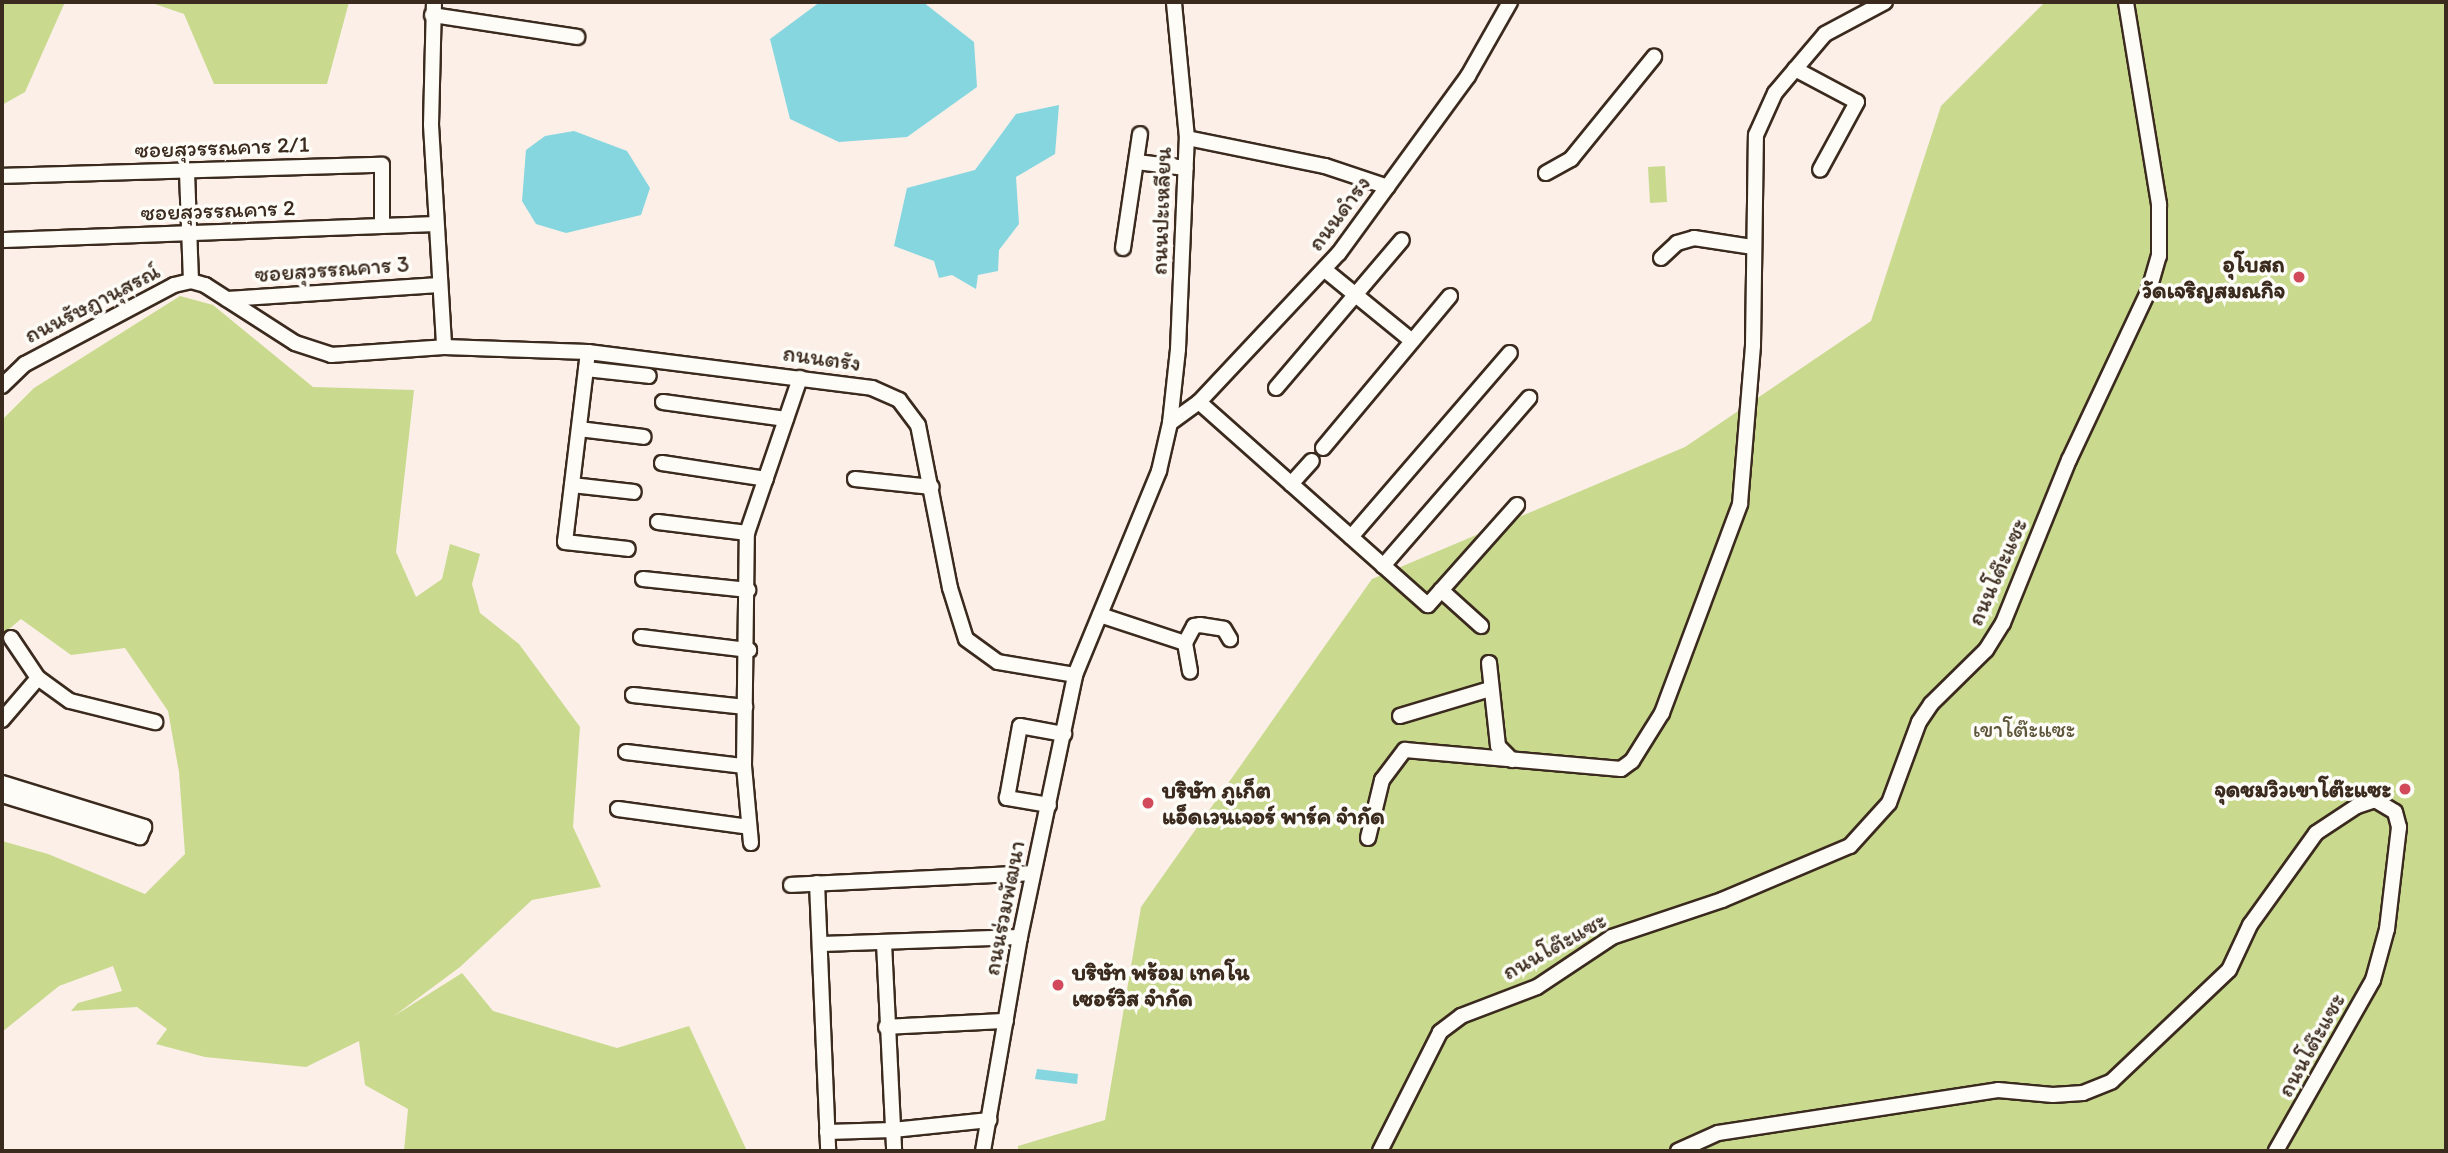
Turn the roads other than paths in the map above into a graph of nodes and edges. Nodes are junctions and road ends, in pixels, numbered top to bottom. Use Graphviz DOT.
graph roads {
  1 [pos="1174,2"];
  2 [pos="1510,2"];
  3 [pos="1885,2"];
  4 [pos="2126,2"];
  5 [pos="433,9"];
  6 [pos="577,37"];
  7 [pos="1654,57"];
  8 [pos="1795,69"];
  9 [pos="1140,134"];
  10 [pos="1187,138"];
  11 [pos="1138,162"];
  12 [pos="1186,168"];
  13 [pos="1820,170"];
  14 [pos="187,172"];
  15 [pos="1546,173"];
  16 [pos="2,176"];
  17 [pos="1388,187"];
  18 [pos="436,224"];
  19 [pos="382,226"];
  20 [pos="189,234"];
  21 [pos="2,240"];
  22 [pos="1402,240"];
  23 [pos="1754,247"];
  24 [pos="1123,248"];
  25 [pos="1661,258"];
  26 [pos="1325,270"];
  27 [pos="191,281"];
  28 [pos="440,285"];
  29 [pos="1356,293"];
  30 [pos="1450,296"];
  31 [pos="227,299"];
  32 [pos="1412,341"];
  33 [pos="444,347"];
  34 [pos="588,352"];
  35 [pos="1510,353"];
  36 [pos="586,369"];
  37 [pos="649,376"];
  38 [pos="800,378"];
  39 [pos="2,386"];
  40 [pos="1276,388"];
  41 [pos="1529,398"];
  42 [pos="663,402"];
  43 [pos="1199,402"];
  44 [pos="786,419"];
  45 [pos="1170,423"];
  46 [pos="579,429"];
  47 [pos="644,437"];
  48 [pos="1323,448"];
  49 [pos="1312,461"];
  50 [pos="662,463"];
  51 [pos="766,479"];
  52 [pos="855,479"];
  53 [pos="1291,484"];
  54 [pos="572,485"];
  55 [pos="932,487"];
  56 [pos="634,492"];
  57 [pos="1517,505"];
  58 [pos="658,522"];
  59 [pos="747,533"];
  60 [pos="1350,537"];
  61 [pos="628,549"];
  62 [pos="1383,566"];
  63 [pos="643,579"];
  64 [pos="748,590"];
  65 [pos="1441,590"];
  66 [pos="1100,615"];
  67 [pos="1481,626"];
  68 [pos="641,637"];
  69 [pos="11,638"];
  70 [pos="1230,639"];
  71 [pos="1185,643"];
  72 [pos="749,650"];
  73 [pos="1489,663"];
  74 [pos="1190,672"];
  75 [pos="1075,674"];
  76 [pos="38,678"];
  77 [pos="1490,688"];
  78 [pos="633,695"];
  79 [pos="745,707"];
  80 [pos="1400,716"];
  81 [pos="2,720"];
  82 [pos="155,722"];
  83 [pos="1064,734"];
  84 [pos="626,752"];
  85 [pos="1512,760"];
  86 [pos="744,766"];
  87 [pos="2,783"];
  88 [pos="2,795"];
  89 [pos="1049,805"];
  90 [pos="618,809"];
  91 [pos="749,827"];
  92 [pos="1368,838"];
  93 [pos="751,842"];
  94 [pos="1033,873"];
  95 [pos="817,883"];
  96 [pos="791,885"];
  97 [pos="1020,937"];
  98 [pos="884,943"];
  99 [pos="822,944"];
  100 [pos="1006,1021"];
  101 [pos="886,1027"];
  102 [pos="989,1120"];
  103 [pos="893,1130"];
  104 [pos="827,1132"];
  105 [pos="828,1151"];
  106 [pos="894,1151"];
  107 [pos="983,1151"];
  108 [pos="1380,1151"];
  109 [pos="1678,1151"];
  110 [pos="2276,1151"];
  1 -- 10 [label="street, ถนนปะเหลียน"];
  2 -- 17 [label="street, ถนนดำรง"];
  3 -- 8 [label="street"];
  4 -- 108 [label="street, ถนนโต๊ะแซะ"];
  5 -- 6 [label="street"];
  5 -- 18 [label="street"];
  7 -- 15 [label="street"];
  8 -- 13 [label="street"];
  8 -- 23 [label="street"];
  9 -- 11 [label="street"];
  10 -- 12 [label="street, ถนนปะเหลียน"];
  10 -- 17 [label="street"];
  11 -- 12 [label="street"];
  11 -- 24 [label="street"];
  12 -- 45 [label="street, ถนนปะเหลียน"];
  14 -- 16 [label="street, ซอยสุวรรณคาร 2/1"];
  14 -- 19 [label="street, ซอยสุวรรณคาร 2/1"];
  14 -- 20 [label="street"];
  17 -- 26 [label="street, ถนนดำรง"];
  18 -- 19 [label="street, ซอยสุวรรณคาร 2"];
  18 -- 28 [label="street"];
  19 -- 20 [label="street, ซอยสุวรรณคาร 2"];
  20 -- 21 [label="street, ซอยสุวรรณคาร 2"];
  20 -- 27 [label="street"];
  22 -- 29 [label="street"];
  23 -- 25 [label="street"];
  23 -- 85 [label="street"];
  26 -- 29 [label="street"];
  26 -- 43 [label="street, ถนนดำรง"];
  27 -- 31 [label="street, ถนนรัษฎานุสรณ์"];
  27 -- 39 [label="street, ถนนรัษฎานุสรณ์"];
  28 -- 31 [label="street, ซอยสุวรรณคาร 3"];
  28 -- 33 [label="street"];
  29 -- 32 [label="street"];
  29 -- 40 [label="street"];
  30 -- 32 [label="street"];
  31 -- 33 [label="street, ถนนรัษฎานุสรณ์"];
  32 -- 48 [label="street"];
  33 -- 34 [label="street, ถนนตรัง"];
  34 -- 36 [label="street"];
  34 -- 38 [label="street, ถนนตรัง"];
  35 -- 60 [label="street"];
  36 -- 37 [label="street"];
  36 -- 46 [label="street"];
  38 -- 44 [label="street"];
  38 -- 55 [label="street, ถนนตรัง"];
  41 -- 62 [label="street"];
  42 -- 44 [label="street"];
  43 -- 45 [label="street, ถนนดำรง"];
  43 -- 53 [label="street"];
  44 -- 51 [label="street"];
  45 -- 66 [label="street"];
  46 -- 47 [label="street"];
  46 -- 54 [label="street"];
  49 -- 53 [label="street"];
  50 -- 51 [label="street"];
  51 -- 59 [label="street"];
  52 -- 55 [label="street"];
  53 -- 60 [label="street"];
  54 -- 56 [label="street"];
  54 -- 61 [label="street"];
  55 -- 75 [label="street, ถนนตรัง"];
  57 -- 65 [label="street"];
  58 -- 59 [label="street"];
  59 -- 64 [label="street"];
  60 -- 62 [label="street"];
  62 -- 65 [label="street"];
  63 -- 64 [label="street"];
  64 -- 72 [label="street"];
  65 -- 67 [label="street"];
  66 -- 71 [label="street"];
  66 -- 75 [label="street"];
  68 -- 72 [label="street"];
  69 -- 76 [label="street"];
  70 -- 71 [label="street"];
  71 -- 74 [label="street"];
  72 -- 79 [label="street"];
  73 -- 77 [label="street"];
  75 -- 83 [label="street, ถนนร่วมพัฒนา"];
  76 -- 81 [label="street"];
  76 -- 82 [label="street"];
  77 -- 80 [label="street"];
  77 -- 85 [label="street"];
  78 -- 79 [label="street"];
  79 -- 86 [label="street"];
  83 -- 89 [label="street, ถนนร่วมพัฒนา"];
  83 -- 89 [label="street"];
  84 -- 86 [label="street"];
  85 -- 92 [label="street"];
  86 -- 91 [label="street"];
  87 -- 88 [label="street"];
  89 -- 94 [label="street, ถนนร่วมพัฒนา"];
  90 -- 91 [label="street"];
  91 -- 93 [label="street"];
  94 -- 95 [label="street"];
  94 -- 97 [label="street, ถนนร่วมพัฒนา"];
  95 -- 96 [label="street"];
  95 -- 99 [label="street"];
  97 -- 98 [label="street"];
  97 -- 100 [label="street, ถนนร่วมพัฒนา"];
  98 -- 99 [label="street"];
  98 -- 101 [label="street"];
  99 -- 104 [label="street"];
  100 -- 101 [label="street"];
  100 -- 102 [label="street, ถนนร่วมพัฒนา"];
  101 -- 103 [label="street"];
  102 -- 103 [label="street"];
  102 -- 107 [label="street, ถนนร่วมพัฒนา"];
  103 -- 104 [label="street"];
  103 -- 106 [label="street"];
  104 -- 105 [label="street"];
  109 -- 110 [label="street, ถนนโต๊ะแซะ"];
}
